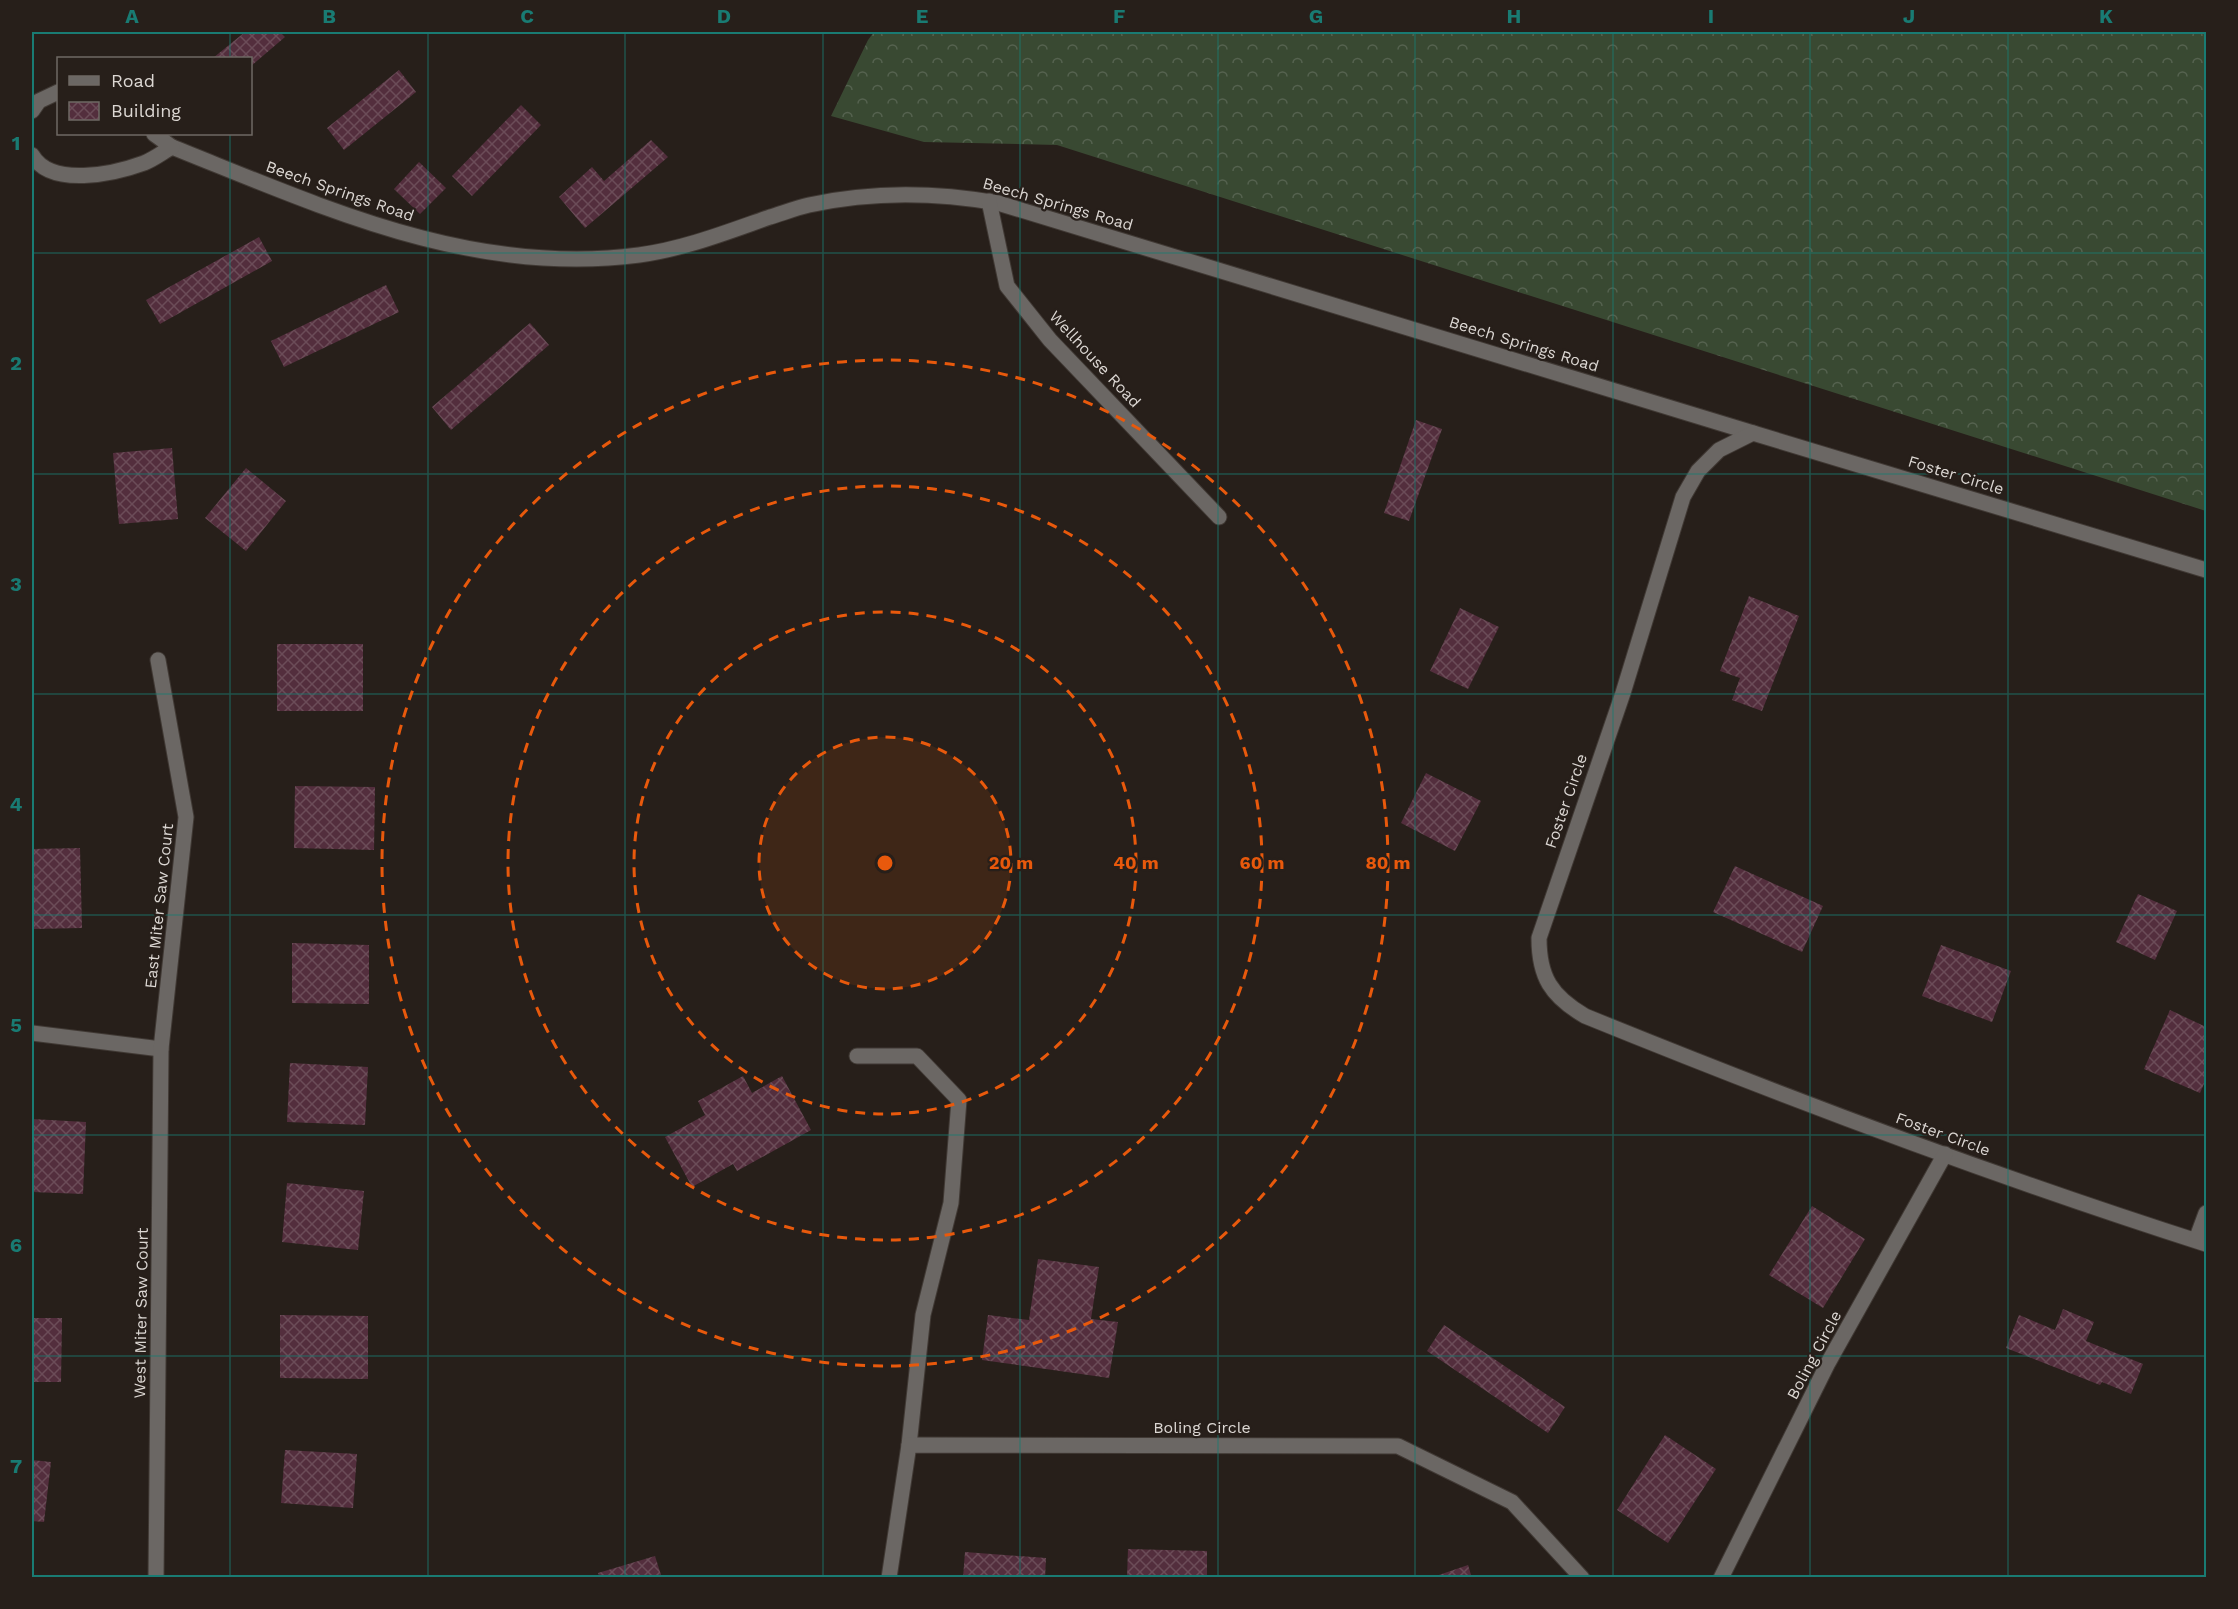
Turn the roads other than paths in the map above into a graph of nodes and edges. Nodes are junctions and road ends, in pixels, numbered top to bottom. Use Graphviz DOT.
graph roads {
  1 [pos="57,93"];
  2 [pos="32,111"];
  3 [pos="155,135"];
  4 [pos="172,147"];
  5 [pos="32,155"];
  6 [pos="989,201"];
  7 [pos="1753,433"];
  8 [pos="1219,517"];
  9 [pos="2206,570"];
  10 [pos="158,660"];
  11 [pos="32,1033"];
  12 [pos="162,1049"];
  13 [pos="857,1056"];
  14 [pos="1946,1154"];
  15 [pos="2206,1213"];
  16 [pos="2201,1242"];
  17 [pos="909,1445"];
  18 [pos="156,1578"];
  19 [pos="889,1578"];
  20 [pos="1582,1578"];
  21 [pos="1721,1578"];
  1 -- 2 [label="street"];
  3 -- 4 [label="street, Beech Springs Road"];
  4 -- 5 [label="street"];
  4 -- 6 [label="street, Beech Springs Road"];
  6 -- 7 [label="street, Beech Springs Road"];
  6 -- 8 [label="street, Wellhouse Road"];
  7 -- 9 [label="street, Foster Circle"];
  7 -- 14 [label="street, Foster Circle"];
  10 -- 12 [label="street, East Miter Saw Court"];
  11 -- 12 [label="street"];
  12 -- 18 [label="street, West Miter Saw Court"];
  13 -- 17 [label="street"];
  14 -- 16 [label="street, Foster Circle"];
  14 -- 21 [label="street, Boling Circle"];
  15 -- 16 [label="street"];
  17 -- 19 [label="street"];
  17 -- 20 [label="street, Boling Circle"];
}
